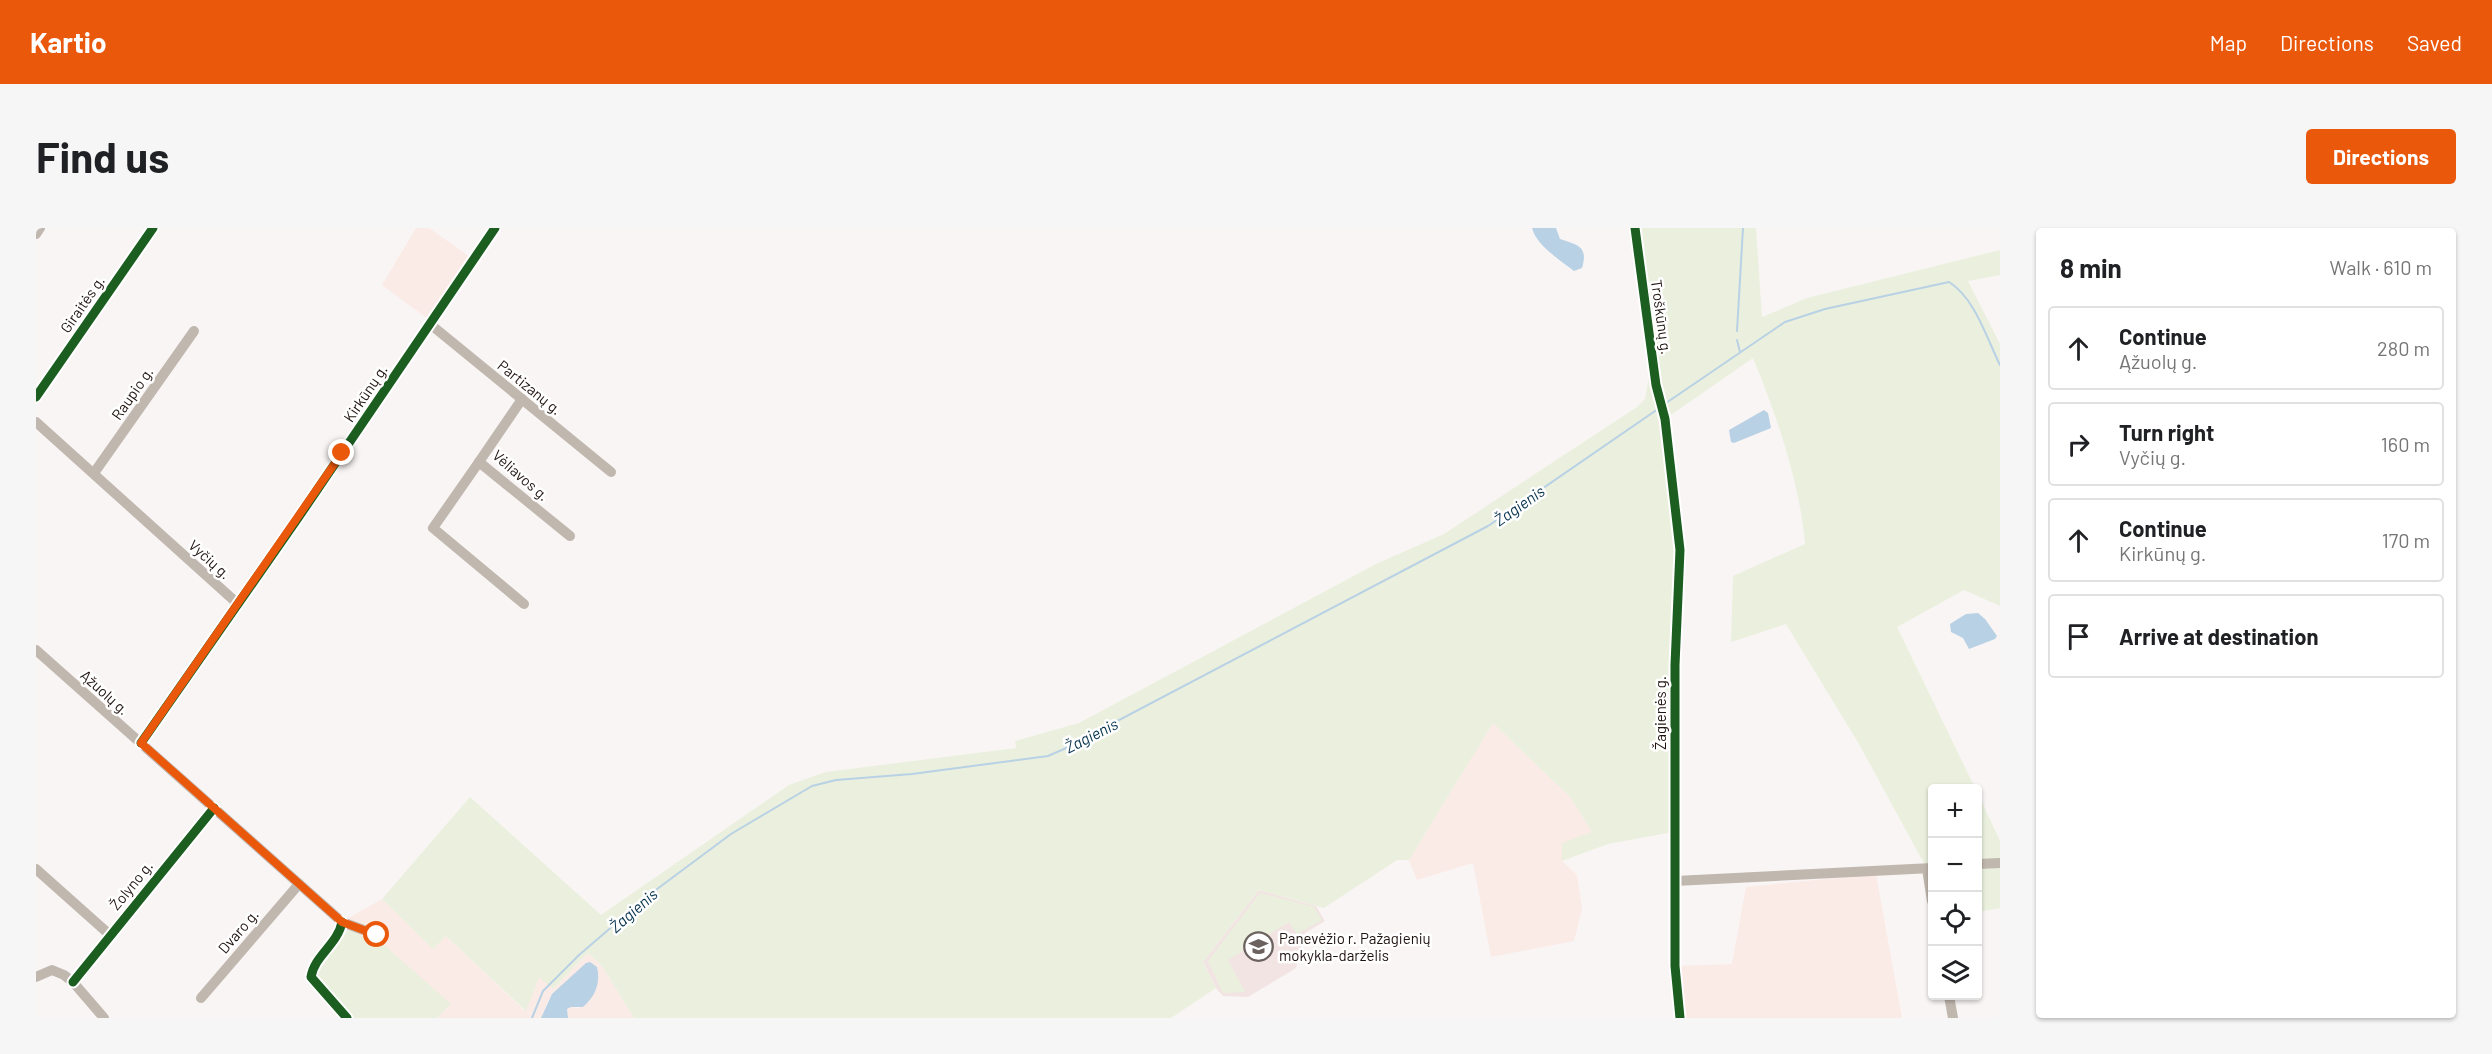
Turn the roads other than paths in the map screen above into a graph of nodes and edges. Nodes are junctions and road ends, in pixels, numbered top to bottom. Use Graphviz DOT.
graph roads {
  1 [pos="40,228"];
  2 [pos="153,228"];
  3 [pos="495,228"];
  4 [pos="1635,228"];
  5 [pos="36,234"];
  6 [pos="430,324"];
  7 [pos="194,331"];
  8 [pos="36,397"];
  9 [pos="522,399"];
  10 [pos="1662,409"];
  11 [pos="36,422"];
  12 [pos="479,462"];
  13 [pos="611,472"];
  14 [pos="94,473"];
  15 [pos="570,536"];
  16 [pos="238,604"];
  17 [pos="524,604"];
  18 [pos="36,650"];
  19 [pos="141,743"];
  20 [pos="214,808"];
  21 [pos="2000,863"];
  22 [pos="1982,864"];
  23 [pos="36,869"];
  24 [pos="1928,869"];
  25 [pos="1674,881"];
  26 [pos="299,884"];
  27 [pos="342,922"];
  28 [pos="110,935"];
  29 [pos="377,935"];
  30 [pos="36,977"];
  31 [pos="73,982"];
  32 [pos="201,998"];
  33 [pos="1950,1000"];
  34 [pos="104,1018"];
  35 [pos="347,1018"];
  36 [pos="1680,1018"];
  37 [pos="1953,1018"];
  1 -- 5 [label="street"];
  2 -- 8 [label="street, Giraitės g."];
  3 -- 6 [label="street, Kirkūnų g."];
  4 -- 10 [label="street, Troškūnų g."];
  6 -- 9 [label="street, Partizanų g."];
  6 -- 16 [label="street, Kirkūnų g."];
  7 -- 14 [label="street, Raupio g."];
  9 -- 12 [label="street, Vėliavos g."];
  9 -- 13 [label="street, Partizanų g."];
  10 -- 25 [label="street, Žagienės g."];
  11 -- 14 [label="street, Vyčių g."];
  12 -- 15 [label="street, Vėliavos g."];
  12 -- 17 [label="street"];
  14 -- 16 [label="street, Vyčių g."];
  16 -- 19 [label="street"];
  18 -- 19 [label="street, Ąžuolų g."];
  19 -- 20 [label="street, Ąžuolų g."];
  20 -- 26 [label="street, Ąžuolų g."];
  20 -- 28 [label="street, Žolyno g."];
  21 -- 22 [label="street"];
  23 -- 28 [label="street"];
  24 -- 25 [label="street"];
  25 -- 36 [label="street, Žagienės g."];
  26 -- 27 [label="street, Ąžuolų g."];
  26 -- 32 [label="street, Dvaro g."];
  27 -- 29 [label="street, Ąžuolų g."];
  27 -- 35 [label="street"];
  28 -- 31 [label="street, Žolyno g."];
  30 -- 31 [label="street"];
  31 -- 34 [label="street"];
  33 -- 37 [label="street"];
}
